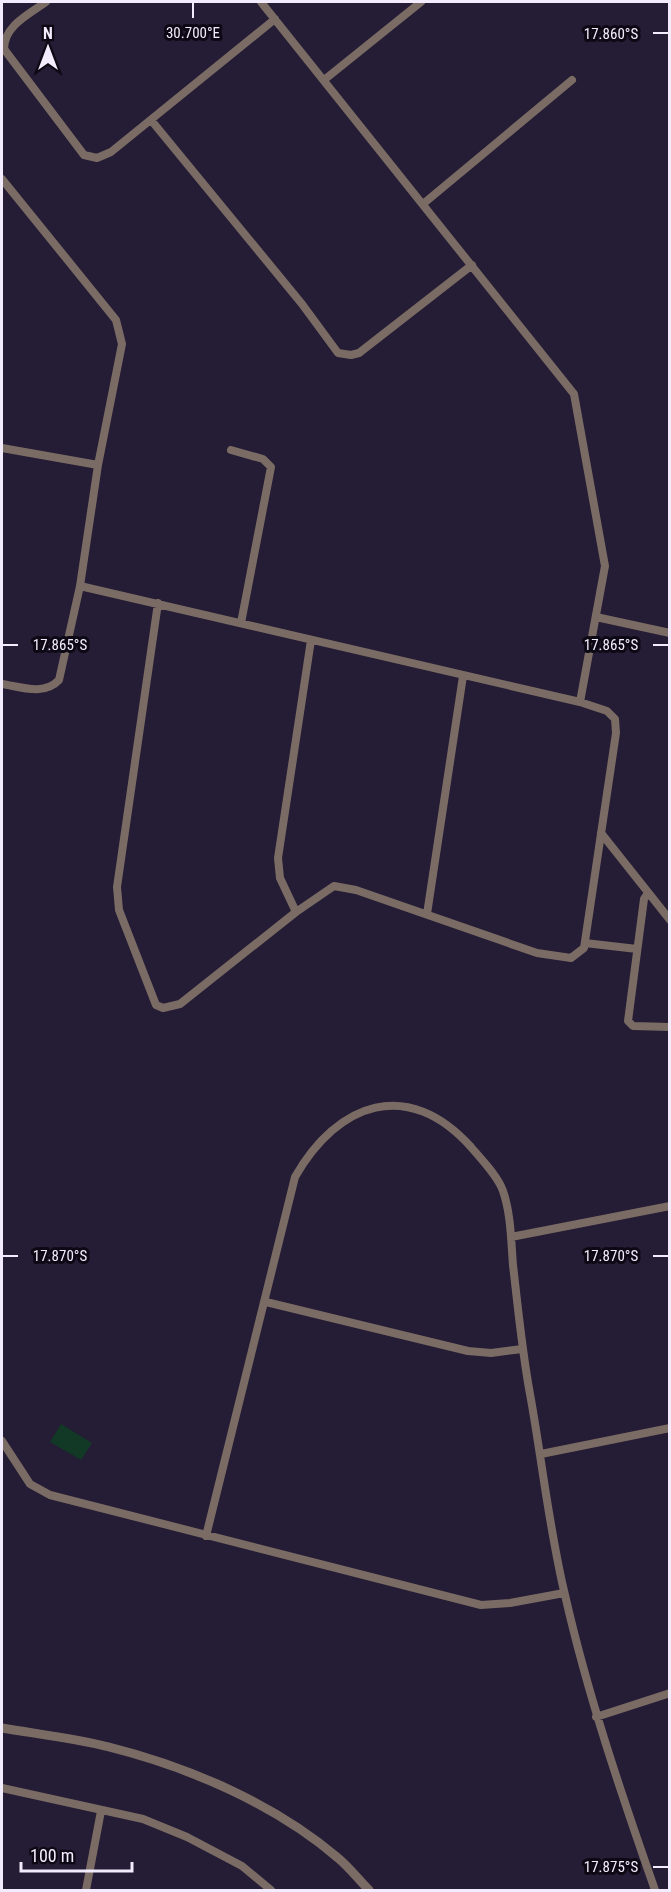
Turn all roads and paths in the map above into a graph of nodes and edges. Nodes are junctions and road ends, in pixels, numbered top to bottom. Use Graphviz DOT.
graph roads {
  1 [pos="46,2"];
  2 [pos="261,2"];
  3 [pos="422,2"];
  4 [pos="275,19"];
  5 [pos="324,80"];
  6 [pos="572,80"];
  7 [pos="151,120"];
  8 [pos="2,179"];
  9 [pos="423,204"];
  10 [pos="472,265"];
  11 [pos="2,448"];
  12 [pos="231,450"];
  13 [pos="98,465"];
  14 [pos="80,586"];
  15 [pos="158,603"];
  16 [pos="596,616"];
  17 [pos="241,623"];
  18 [pos="669,633"];
  19 [pos="310,640"];
  20 [pos="463,676"];
  21 [pos="2,684"];
  22 [pos="580,702"];
  23 [pos="601,833"];
  24 [pos="648,893"];
  25 [pos="296,912"];
  26 [pos="427,914"];
  27 [pos="669,920"];
  28 [pos="585,943"];
  29 [pos="638,949"];
  30 [pos="669,1027"];
  31 [pos="669,1206"];
  32 [pos="511,1237"];
  33 [pos="266,1302"];
  34 [pos="522,1349"];
  35 [pos="669,1428"];
  36 [pos="2,1441"];
  37 [pos="541,1454"];
  38 [pos="206,1536"];
  39 [pos="564,1593"];
  40 [pos="669,1693"];
  41 [pos="596,1717"];
  42 [pos="2,1728"];
  43 [pos="2,1788"];
  44 [pos="101,1811"];
  45 [pos="86,1890"];
  46 [pos="270,1890"];
  47 [pos="369,1890"];
  48 [pos="655,1890"];
  1 -- 7 [label="street"];
  2 -- 4 [label="street"];
  3 -- 5 [label="street"];
  4 -- 5 [label="street"];
  4 -- 7 [label="street"];
  5 -- 9 [label="street"];
  6 -- 9 [label="street"];
  7 -- 10 [label="street"];
  8 -- 13 [label="street"];
  9 -- 10 [label="street"];
  10 -- 16 [label="street"];
  11 -- 13 [label="street"];
  12 -- 17 [label="street"];
  13 -- 14 [label="street"];
  14 -- 15 [label="street"];
  14 -- 21 [label="street"];
  15 -- 17 [label="street"];
  15 -- 25 [label="street"];
  16 -- 18 [label="street"];
  16 -- 22 [label="street"];
  17 -- 19 [label="street"];
  19 -- 20 [label="street"];
  19 -- 25 [label="street"];
  20 -- 22 [label="street"];
  20 -- 26 [label="street"];
  22 -- 23 [label="street"];
  23 -- 24 [label="street"];
  23 -- 28 [label="street"];
  24 -- 27 [label="street"];
  24 -- 29 [label="street"];
  25 -- 26 [label="street"];
  26 -- 28 [label="street"];
  28 -- 29 [label="street"];
  29 -- 30 [label="street"];
  31 -- 32 [label="street"];
  32 -- 33 [label="street"];
  32 -- 34 [label="street"];
  33 -- 34 [label="street"];
  33 -- 38 [label="street"];
  34 -- 37 [label="street"];
  35 -- 37 [label="street"];
  36 -- 38 [label="street"];
  37 -- 39 [label="street"];
  38 -- 39 [label="street"];
  39 -- 41 [label="street"];
  40 -- 41 [label="street"];
  41 -- 48 [label="street"];
  42 -- 47 [label="street"];
  43 -- 44 [label="street"];
  44 -- 45 [label="street"];
  44 -- 46 [label="street"];
}
